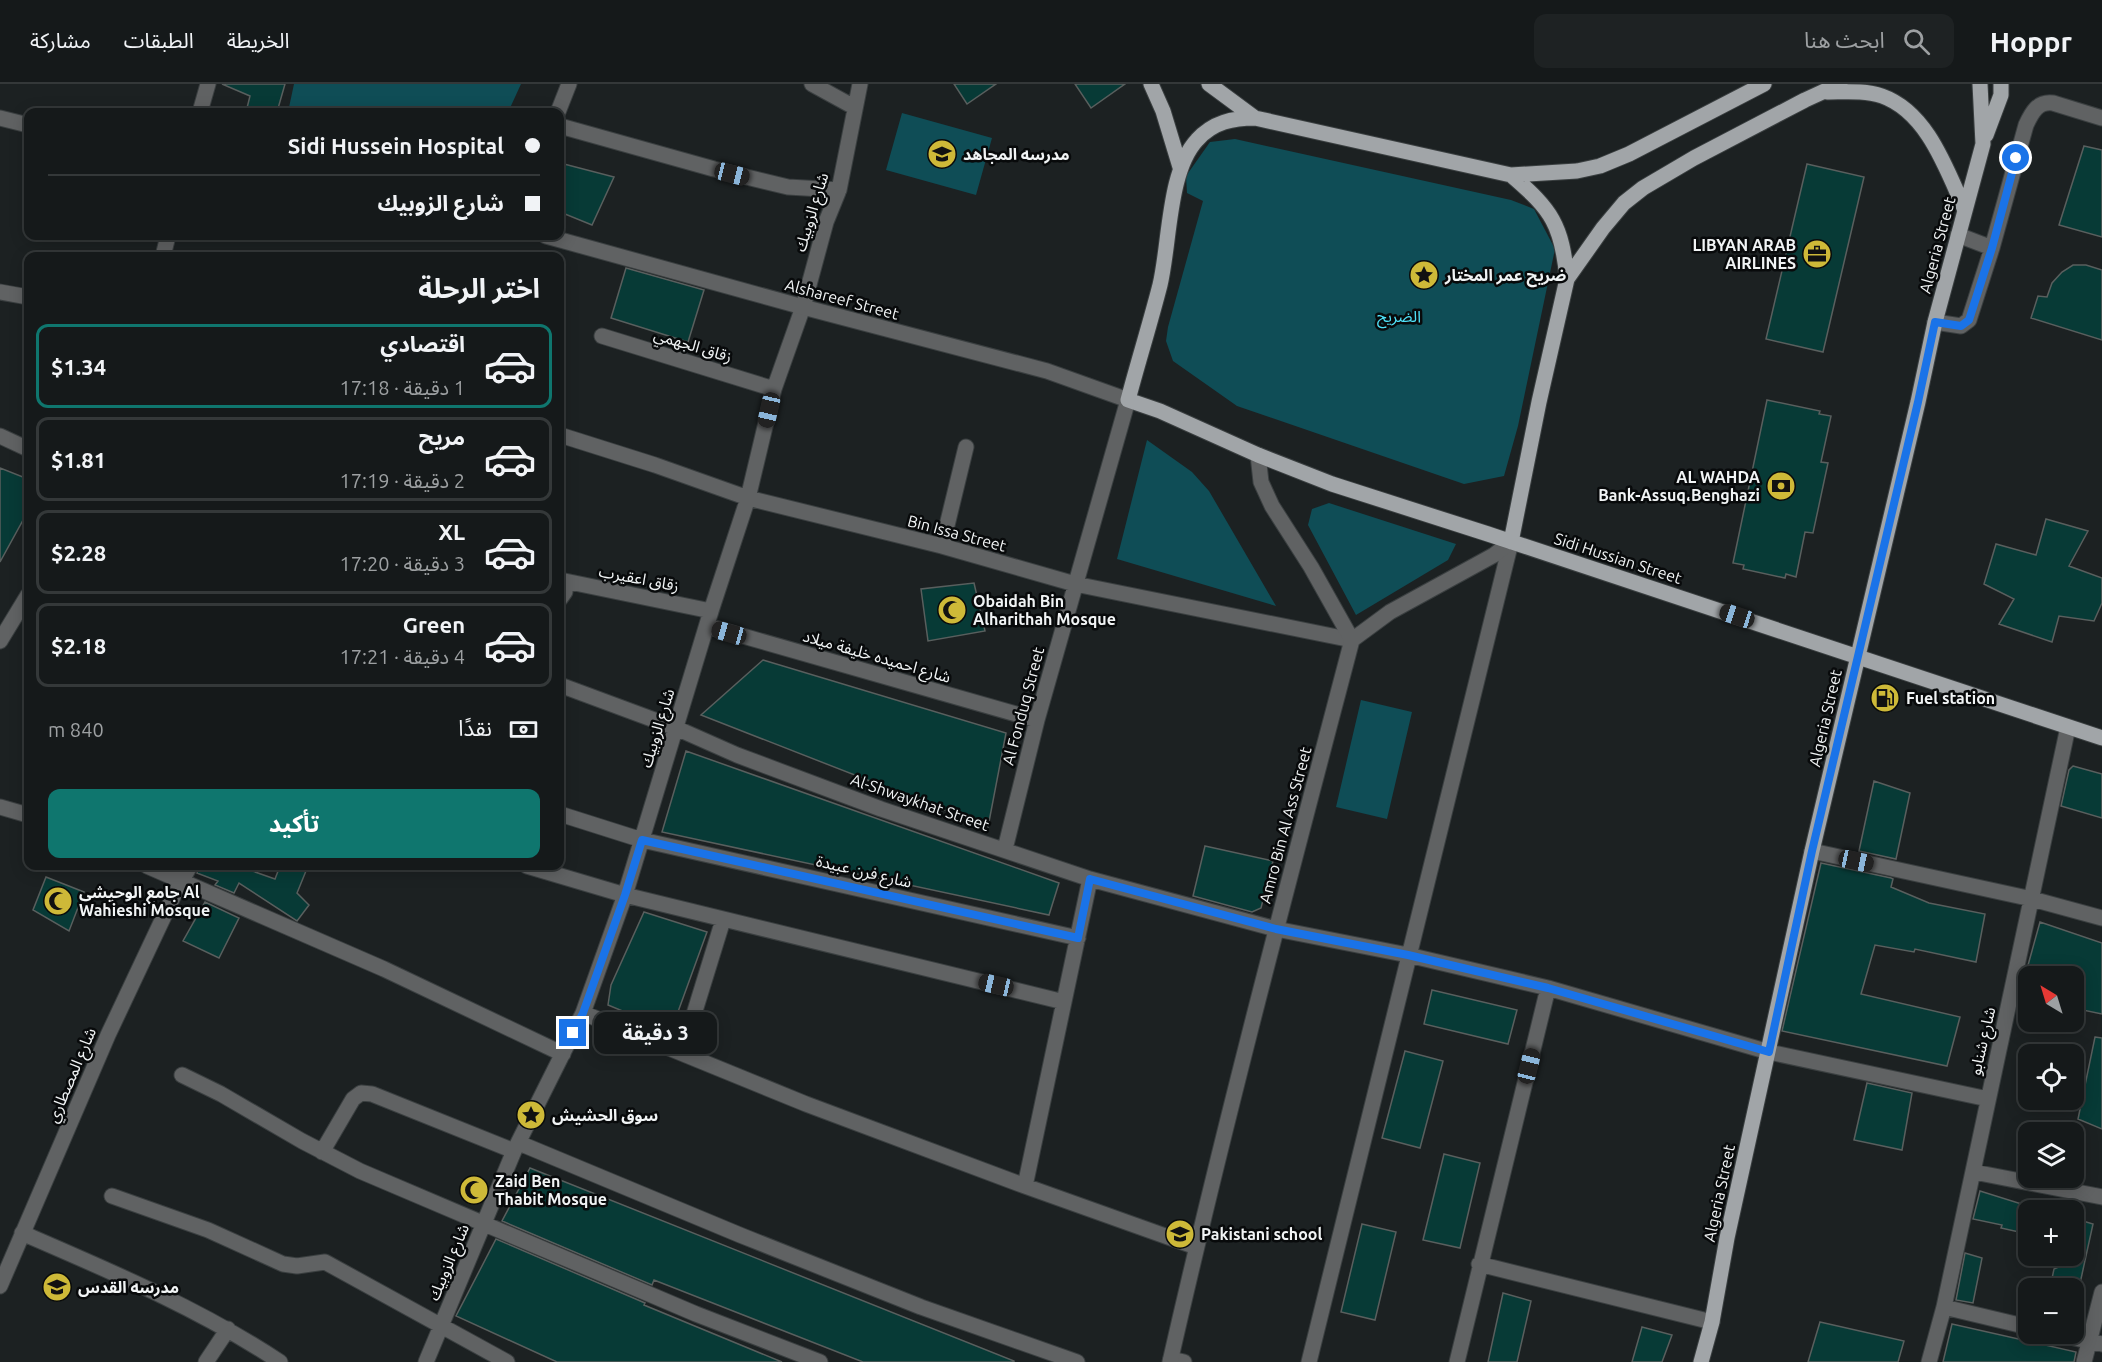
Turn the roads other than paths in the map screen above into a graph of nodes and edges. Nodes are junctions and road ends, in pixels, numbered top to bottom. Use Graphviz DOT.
graph roads {
  1 [pos="208,84"];
  2 [pos="570,84"];
  3 [pos="812,84"];
  4 [pos="860,84"];
  5 [pos="1151,84"];
  6 [pos="1209,84"];
  7 [pos="1764,84"];
  8 [pos="1840,84"];
  9 [pos="1980,84"];
  10 [pos="2003,88"];
  11 [pos="1824,92"];
  12 [pos="854,107"];
  13 [pos="201,108"];
  14 [pos="560,108"];
  15 [pos="0,118"];
  16 [pos="1255,118"];
  17 [pos="2102,118"];
  18 [pos="24,124"];
  19 [pos="564,127"];
  20 [pos="1983,144"];
  21 [pos="1180,167"];
  22 [pos="1511,175"];
  23 [pos="839,190"];
  24 [pos="1964,208"];
  25 [pos="1958,235"];
  26 [pos="560,240"];
  27 [pos="1992,248"];
  28 [pos="1568,279"];
  29 [pos="0,292"];
  30 [pos="24,296"];
  31 [pos="803,307"];
  32 [pos="1935,322"];
  33 [pos="602,336"];
  34 [pos="774,388"];
  35 [pos="1128,400"];
  36 [pos="0,436"];
  37 [pos="564,436"];
  38 [pos="24,447"];
  39 [pos="966,447"];
  40 [pos="1258,455"];
  41 [pos="748,498"];
  42 [pos="1511,542"];
  43 [pos="942,546"];
  44 [pos="564,582"];
  45 [pos="1075,584"];
  46 [pos="24,602"];
  47 [pos="709,619"];
  48 [pos="1352,640"];
  49 [pos="0,641"];
  50 [pos="1858,657"];
  51 [pos="564,686"];
  52 [pos="1037,720"];
  53 [pos="2068,727"];
  54 [pos="676,728"];
  55 [pos="2102,738"];
  56 [pos="0,807"];
  57 [pos="24,814"];
  58 [pos="564,815"];
  59 [pos="642,840"];
  60 [pos="1005,849"];
  61 [pos="1812,851"];
  62 [pos="156,870"];
  63 [pos="188,870"];
  64 [pos="540,870"];
  65 [pos="1090,879"];
  66 [pos="182,882"];
  67 [pos="625,895"];
  68 [pos="2032,899"];
  69 [pos="2102,918"];
  70 [pos="723,920"];
  71 [pos="1276,929"];
  72 [pos="1078,938"];
  73 [pos="1408,955"];
  74 [pos="1548,988"];
  75 [pos="1064,1002"];
  76 [pos="583,1013"];
  77 [pos="1769,1052"];
  78 [pos="682,1053"];
  79 [pos="563,1054"];
  80 [pos="182,1075"];
  81 [pos="1988,1099"];
  82 [pos="517,1147"];
  83 [pos="322,1152"];
  84 [pos="1974,1172"];
  85 [pos="1025,1186"];
  86 [pos="112,1196"];
  87 [pos="2102,1197"];
  88 [pos="484,1224"];
  89 [pos="22,1233"];
  90 [pos="1196,1246"];
  91 [pos="1479,1264"];
  92 [pos="0,1286"];
  93 [pos="2102,1292"];
  94 [pos="1944,1307"];
  95 [pos="1712,1322"];
  96 [pos="2018,1325"];
  97 [pos="441,1326"];
  98 [pos="228,1329"];
  99 [pos="2096,1342"];
  100 [pos="1175,1361"];
  101 [pos="206,1362"];
  102 [pos="280,1362"];
  103 [pos="426,1362"];
  104 [pos="507,1362"];
  105 [pos="820,1362"];
  106 [pos="1077,1362"];
  107 [pos="1309,1362"];
  108 [pos="1457,1362"];
  109 [pos="1701,1362"];
  110 [pos="1929,1362"];
  111 [pos="2084,1362"];
  1 -- 13 [label="street"];
  2 -- 14 [label="street"];
  3 -- 12 [label="street"];
  4 -- 12 [label="street, شارع الزوبيك"];
  5 -- 21 [label="main road"];
  6 -- 16 [label="main road"];
  7 -- 22 [label="main road"];
  8 -- 11 [label="main road"];
  9 -- 20 [label="main road, Algeria Street"];
  10 -- 20 [label="main road"];
  11 -- 24 [label="main road"];
  11 -- 28 [label="main road"];
  12 -- 23 [label="street, شارع الزوبيك"];
  15 -- 18 [label="street"];
  16 -- 21 [label="main road"];
  16 -- 22 [label="main road"];
  17 -- 27 [label="street"];
  19 -- 23 [label="street"];
  20 -- 24 [label="main road, Algeria Street"];
  21 -- 35 [label="main road"];
  22 -- 28 [label="main road"];
  23 -- 31 [label="street, شارع الزوبيك"];
  24 -- 25 [label="main road, Algeria Street"];
  25 -- 27 [label="street"];
  25 -- 32 [label="main road, Algeria Street"];
  26 -- 31 [label="street, Alshareef Street"];
  27 -- 32 [label="street"];
  28 -- 42 [label="main road"];
  29 -- 30 [label="street"];
  31 -- 34 [label="street, شارع الزوبيك"];
  31 -- 35 [label="street, Alshareef Street"];
  32 -- 50 [label="main road, Algeria Street"];
  33 -- 34 [label="street, زقاق الجهمي"];
  34 -- 41 [label="street, شارع الزوبيك"];
  35 -- 40 [label="main road, Sidi Hussian Street"];
  35 -- 45 [label="street, Al Fonduq Street"];
  36 -- 38 [label="street"];
  37 -- 41 [label="street, Bin Issa Street"];
  39 -- 43 [label="street"];
  40 -- 42 [label="main road, Sidi Hussian Street"];
  40 -- 48 [label="street"];
  41 -- 43 [label="street, Bin Issa Street"];
  41 -- 47 [label="street, شارع الزوبيك"];
  42 -- 48 [label="street"];
  42 -- 50 [label="main road, Sidi Hussian Street"];
  42 -- 73 [label="street"];
  43 -- 45 [label="street, Bin Issa Street"];
  44 -- 47 [label="street, زقاق اعقيرب"];
  45 -- 48 [label="street, Bin Issa Street"];
  45 -- 52 [label="street, Al Fonduq Street"];
  46 -- 49 [label="street"];
  47 -- 52 [label="street, شارع احميده خليفة ميلاد"];
  47 -- 54 [label="street, شارع الزوبيك"];
  48 -- 71 [label="street, Amro Bin Al Ass Street"];
  50 -- 53 [label="main road, Sidi Hussian Street"];
  50 -- 61 [label="main road, Algeria Street"];
  51 -- 54 [label="street, Al-Shwaykhat Street"];
  52 -- 60 [label="street, Al Fonduq Street"];
  53 -- 55 [label="main road, Sidi Hussian Street"];
  53 -- 68 [label="street, شارع شنابو"];
  54 -- 59 [label="street, شارع الزوبيك"];
  54 -- 60 [label="street, Al-Shwaykhat Street"];
  56 -- 57 [label="street"];
  58 -- 59 [label="street, شارع فرن عبيدة"];
  59 -- 67 [label="street, شارع الزوبيك"];
  59 -- 72 [label="street, شارع فرن عبيدة"];
  60 -- 65 [label="street, Al-Shwaykhat Street"];
  61 -- 68 [label="street"];
  61 -- 77 [label="main road, Algeria Street"];
  62 -- 66 [label="street"];
  63 -- 66 [label="street, شارع المصطاري"];
  64 -- 67 [label="street"];
  65 -- 71 [label="street, Al-Shwaykhat Street"];
  65 -- 72 [label="street"];
  66 -- 79 [label="street"];
  66 -- 89 [label="street, شارع المصطاري"];
  67 -- 70 [label="street"];
  67 -- 76 [label="street, شارع الزوبيك"];
  68 -- 69 [label="street"];
  68 -- 81 [label="street, شارع شنابو"];
  70 -- 75 [label="street"];
  70 -- 78 [label="street"];
  71 -- 73 [label="street, Al-Shwaykhat Street"];
  71 -- 90 [label="street, Amro Bin Al Ass Street"];
  72 -- 75 [label="street"];
  73 -- 74 [label="street, Al-Shwaykhat Street"];
  73 -- 107 [label="street"];
  74 -- 77 [label="street, Al-Shwaykhat Street"];
  74 -- 91 [label="street"];
  75 -- 85 [label="street"];
  76 -- 78 [label="street"];
  76 -- 79 [label="street, شارع الزوبيك"];
  77 -- 81 [label="street, Al-Shwaykhat Street"];
  77 -- 95 [label="main road, Algeria Street"];
  78 -- 85 [label="street"];
  79 -- 82 [label="street, شارع الزوبيك"];
  80 -- 83 [label="street"];
  81 -- 84 [label="street, شارع شنابو"];
  82 -- 83 [label="street"];
  82 -- 88 [label="street, شارع الزوبيك"];
  82 -- 106 [label="street"];
  83 -- 88 [label="street"];
  84 -- 87 [label="street"];
  84 -- 94 [label="street, شارع شنابو"];
  85 -- 90 [label="street"];
  86 -- 97 [label="street"];
  88 -- 97 [label="street, شارع الزوبيك"];
  88 -- 105 [label="street"];
  89 -- 92 [label="street, شارع المصطاري"];
  89 -- 98 [label="street"];
  90 -- 100 [label="street, Amro Bin Al Ass Street"];
  91 -- 95 [label="street"];
  91 -- 108 [label="street"];
  93 -- 99 [label="street"];
  94 -- 96 [label="street"];
  94 -- 110 [label="street, شارع شنابو"];
  95 -- 109 [label="main road, Algeria Street"];
  97 -- 103 [label="street, شارع الزوبيك"];
  97 -- 104 [label="street"];
  98 -- 101 [label="street"];
  98 -- 102 [label="street"];
  99 -- 111 [label="street"];
}
